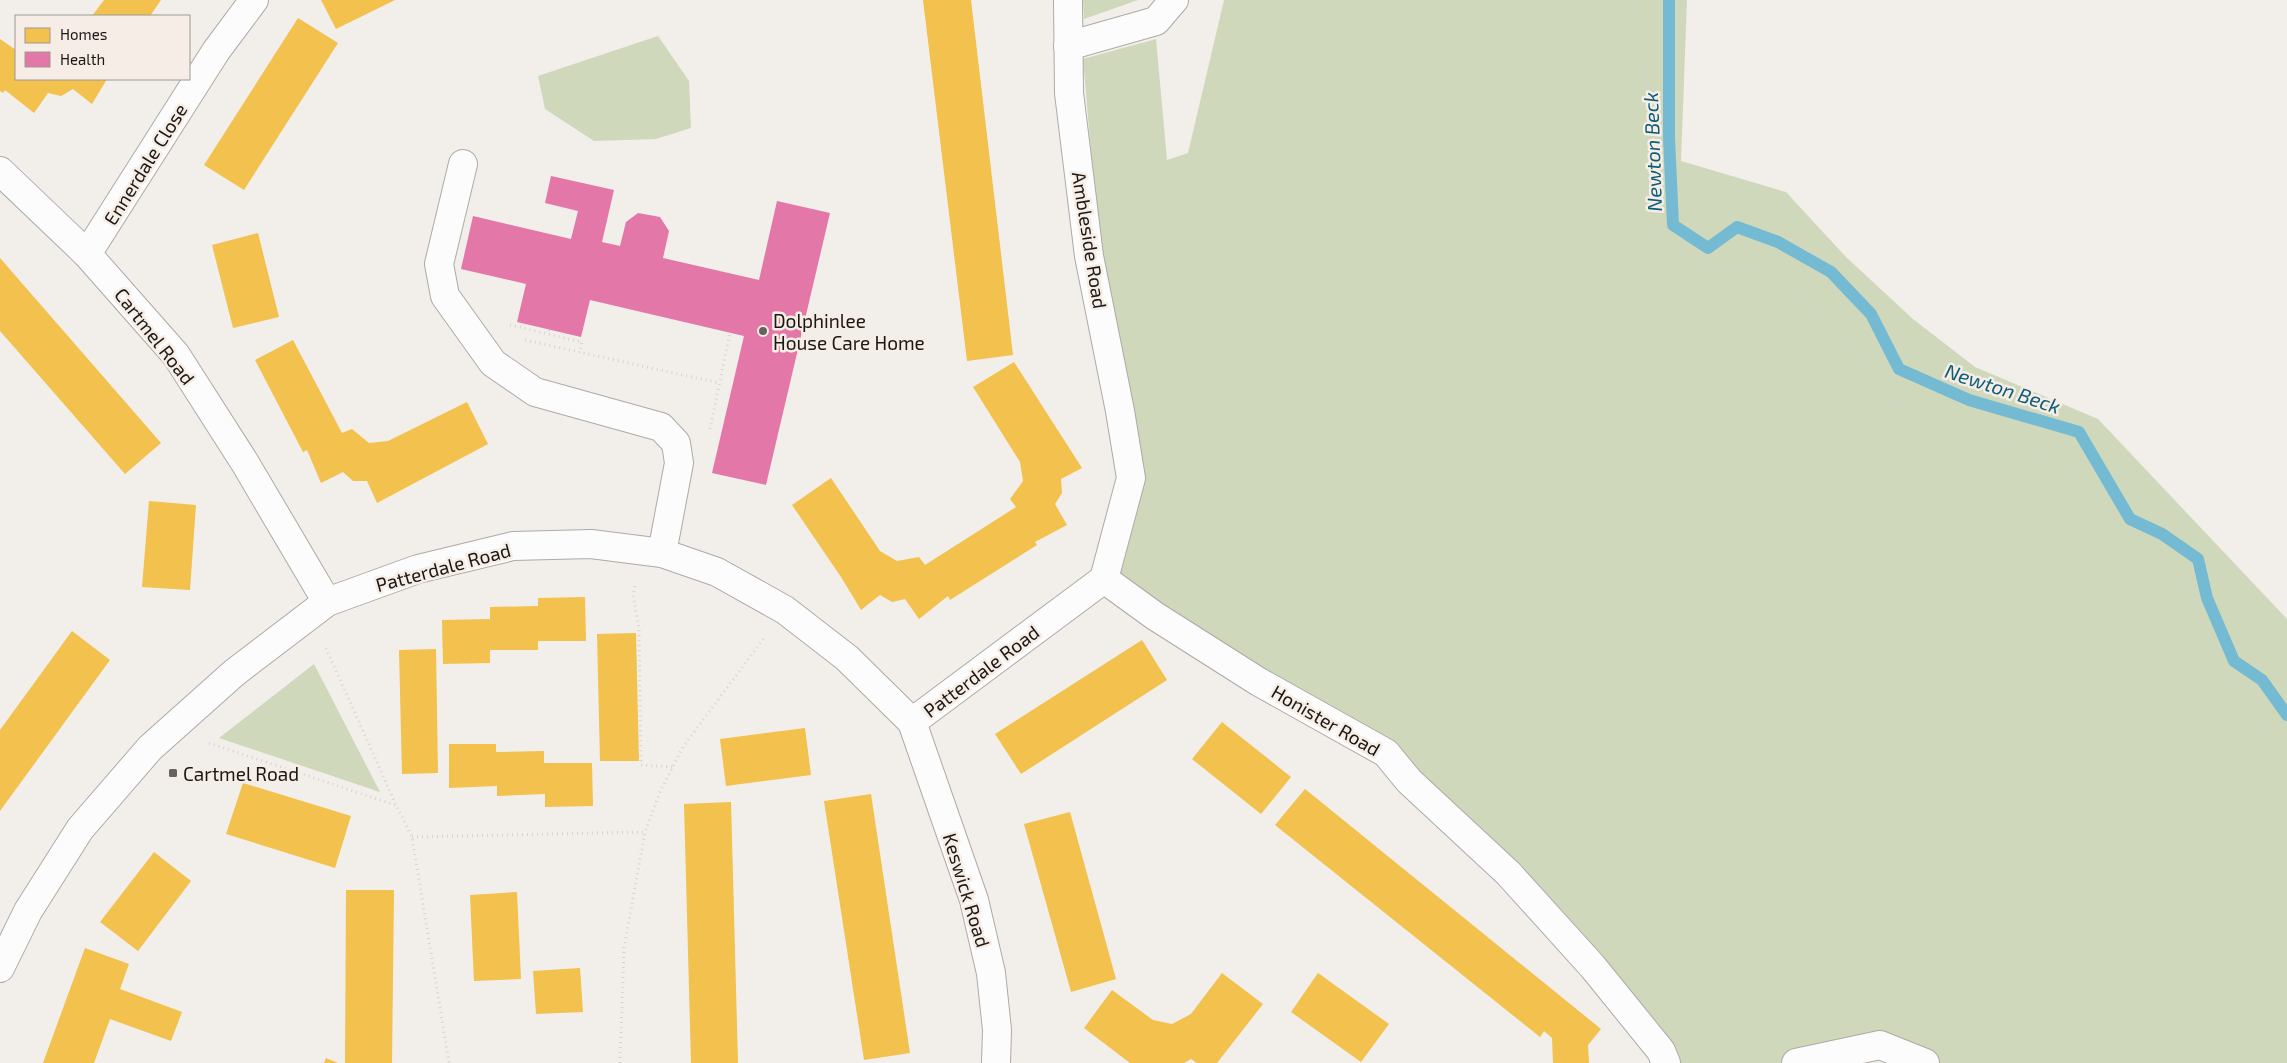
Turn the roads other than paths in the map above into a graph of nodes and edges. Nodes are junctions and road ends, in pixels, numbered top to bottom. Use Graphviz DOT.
graph roads {
  1 [pos="254,0"];
  2 [pos="1068,0"];
  3 [pos="1174,0"];
  4 [pos="1068,46"];
  5 [pos="463,164"];
  6 [pos="0,171"];
  7 [pos="87,254"];
  8 [pos="654,552"];
  9 [pos="1104,579"];
  10 [pos="319,607"];
  11 [pos="912,722"];
  12 [pos="0,968"];
  13 [pos="996,1063"];
  14 [pos="1666,1063"];
  15 [pos="1796,1063"];
  16 [pos="1926,1063"];
  1 -- 7 [label="street, Ennerdale Close"];
  2 -- 4 [label="street, Ambleside Road"];
  3 -- 4 [label="street"];
  4 -- 9 [label="street, Ambleside Road"];
  5 -- 8 [label="street"];
  6 -- 7 [label="street, Cartmel Road"];
  7 -- 10 [label="street, Cartmel Road"];
  8 -- 10 [label="street, Patterdale Road"];
  8 -- 11 [label="street, Patterdale Road"];
  9 -- 11 [label="street, Patterdale Road"];
  9 -- 14 [label="street, Honister Road"];
  10 -- 12 [label="street, Patterdale Road"];
  11 -- 13 [label="street, Keswick Road"];
  15 -- 16 [label="street"];
}
